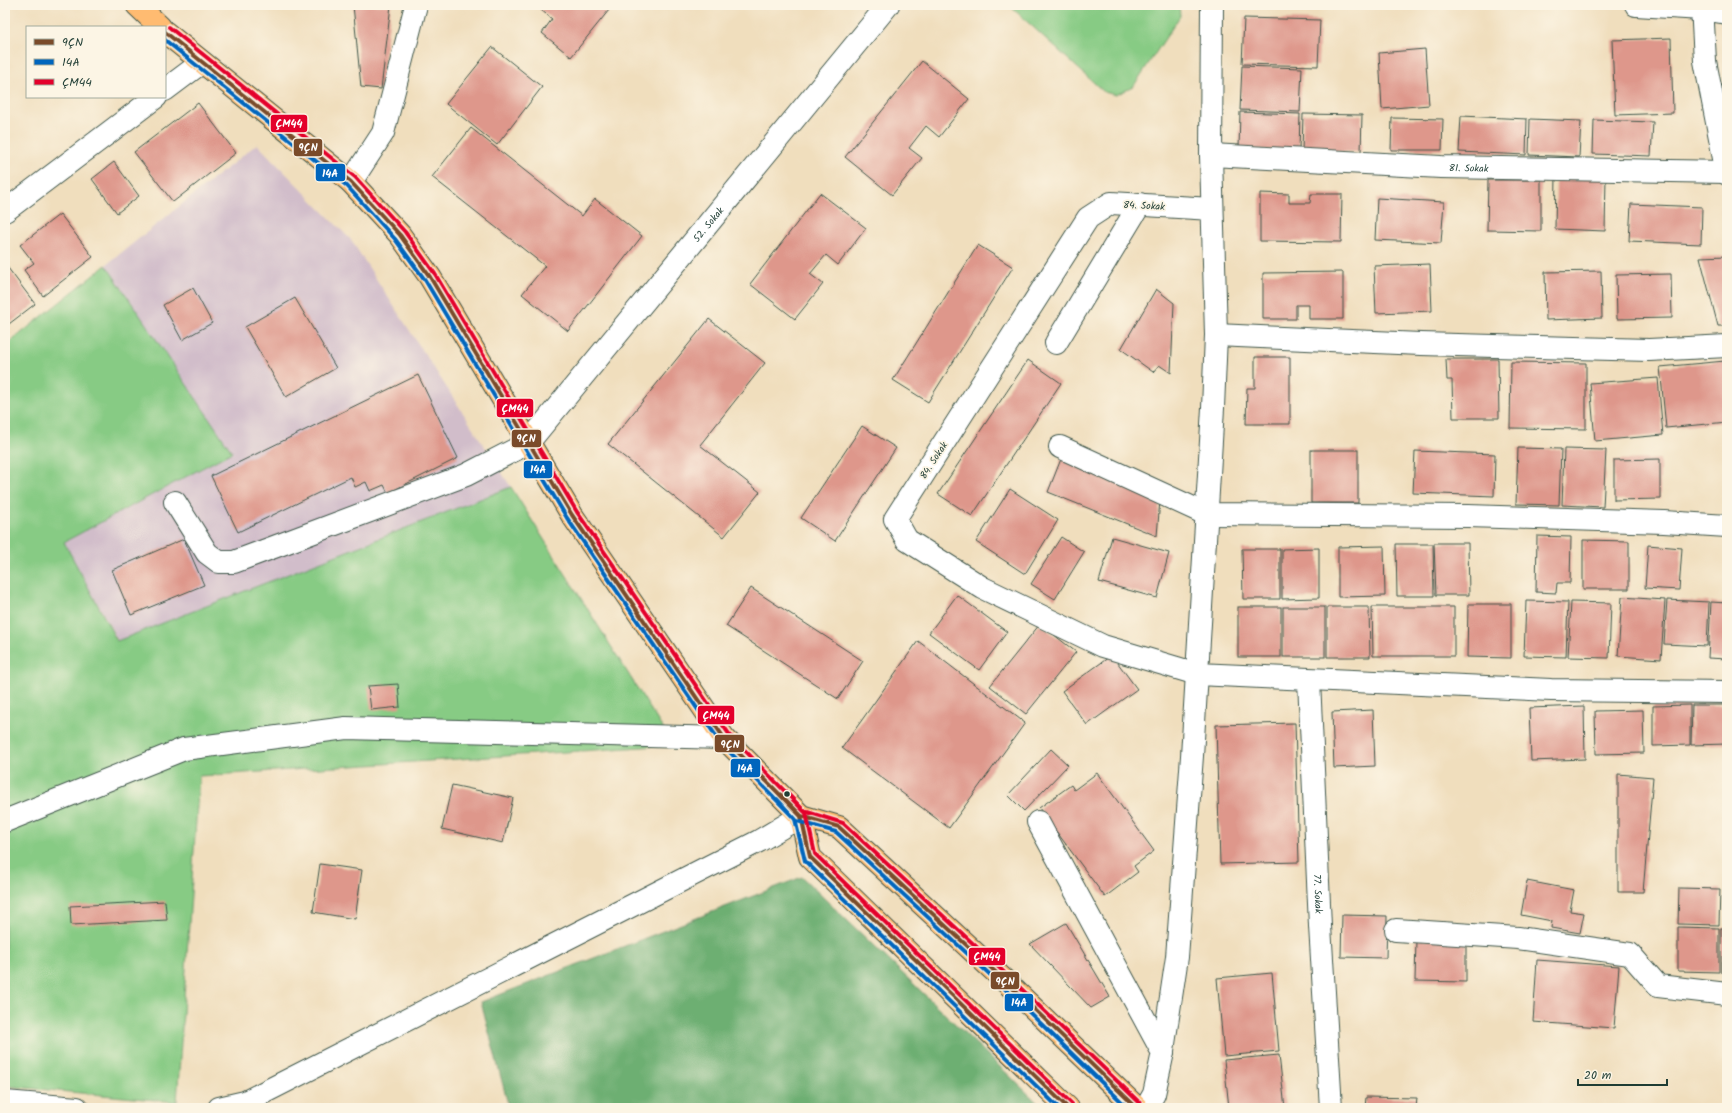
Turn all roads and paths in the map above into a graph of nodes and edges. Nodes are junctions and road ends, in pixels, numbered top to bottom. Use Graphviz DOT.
graph roads {
  1 [pos="137,5"];
  2 [pos="416,5"];
  3 [pos="888,5"];
  4 [pos="1212,5"];
  5 [pos="1636,5"];
  6 [pos="1702,7"];
  7 [pos="1727,13"];
  8 [pos="159,26"];
  9 [pos="166,33"];
  10 [pos="201,63"];
  11 [pos="166,89"];
  12 [pos="155,98"];
  13 [pos="1211,155"];
  14 [pos="1726,173"];
  15 [pos="351,182"];
  16 [pos="1140,204"];
  17 [pos="1212,209"];
  18 [pos="5,211"];
  19 [pos="1216,335"];
  20 [pos="1056,343"];
  21 [pos="1727,346"];
  22 [pos="528,442"];
  23 [pos="1060,447"];
  24 [pos="174,502"];
  25 [pos="1206,514"];
  26 [pos="1727,526"];
  27 [pos="1197,674"];
  28 [pos="1309,680"];
  29 [pos="1727,692"];
  30 [pos="724,738"];
  31 [pos="801,816"];
  32 [pos="5,821"];
  33 [pos="1038,822"];
  34 [pos="1396,930"];
  35 [pos="1727,994"];
  36 [pos="1163,1053"];
  37 [pos="5,1102"];
  38 [pos="76,1108"];
  39 [pos="219,1108"];
  40 [pos="1068,1108"];
  41 [pos="1137,1108"];
  42 [pos="1146,1108"];
  43 [pos="1330,1108"];
  1 -- 8 [label="main road"];
  2 -- 15 [label="street"];
  3 -- 22 [label="street, 52. Sokak"];
  4 -- 13 [label="street"];
  5 -- 6 [label="street"];
  6 -- 7 [label="street"];
  6 -- 14 [label="street"];
  9 -- 10 [label="main road"];
  10 -- 11 [label="street"];
  10 -- 15 [label="main road"];
  12 -- 18 [label="street"];
  13 -- 14 [label="street, 81. Sokak"];
  13 -- 17 [label="street"];
  15 -- 22 [label="main road"];
  16 -- 17 [label="street, 84. Sokak"];
  16 -- 20 [label="street"];
  16 -- 27 [label="street, 84. Sokak"];
  17 -- 19 [label="street"];
  19 -- 21 [label="street"];
  19 -- 25 [label="street"];
  22 -- 24 [label="street"];
  22 -- 30 [label="main road"];
  23 -- 25 [label="street"];
  25 -- 26 [label="street"];
  25 -- 27 [label="street"];
  27 -- 28 [label="street"];
  27 -- 36 [label="street"];
  28 -- 29 [label="street"];
  28 -- 43 [label="street, 77. Sokak"];
  30 -- 31 [label="main road"];
  30 -- 32 [label="street"];
  31 -- 39 [label="street"];
  31 -- 40 [label="main road"];
  31 -- 41 [label="main road"];
  33 -- 36 [label="street"];
  34 -- 35 [label="street"];
  36 -- 42 [label="street"];
  37 -- 38 [label="street"];
}
